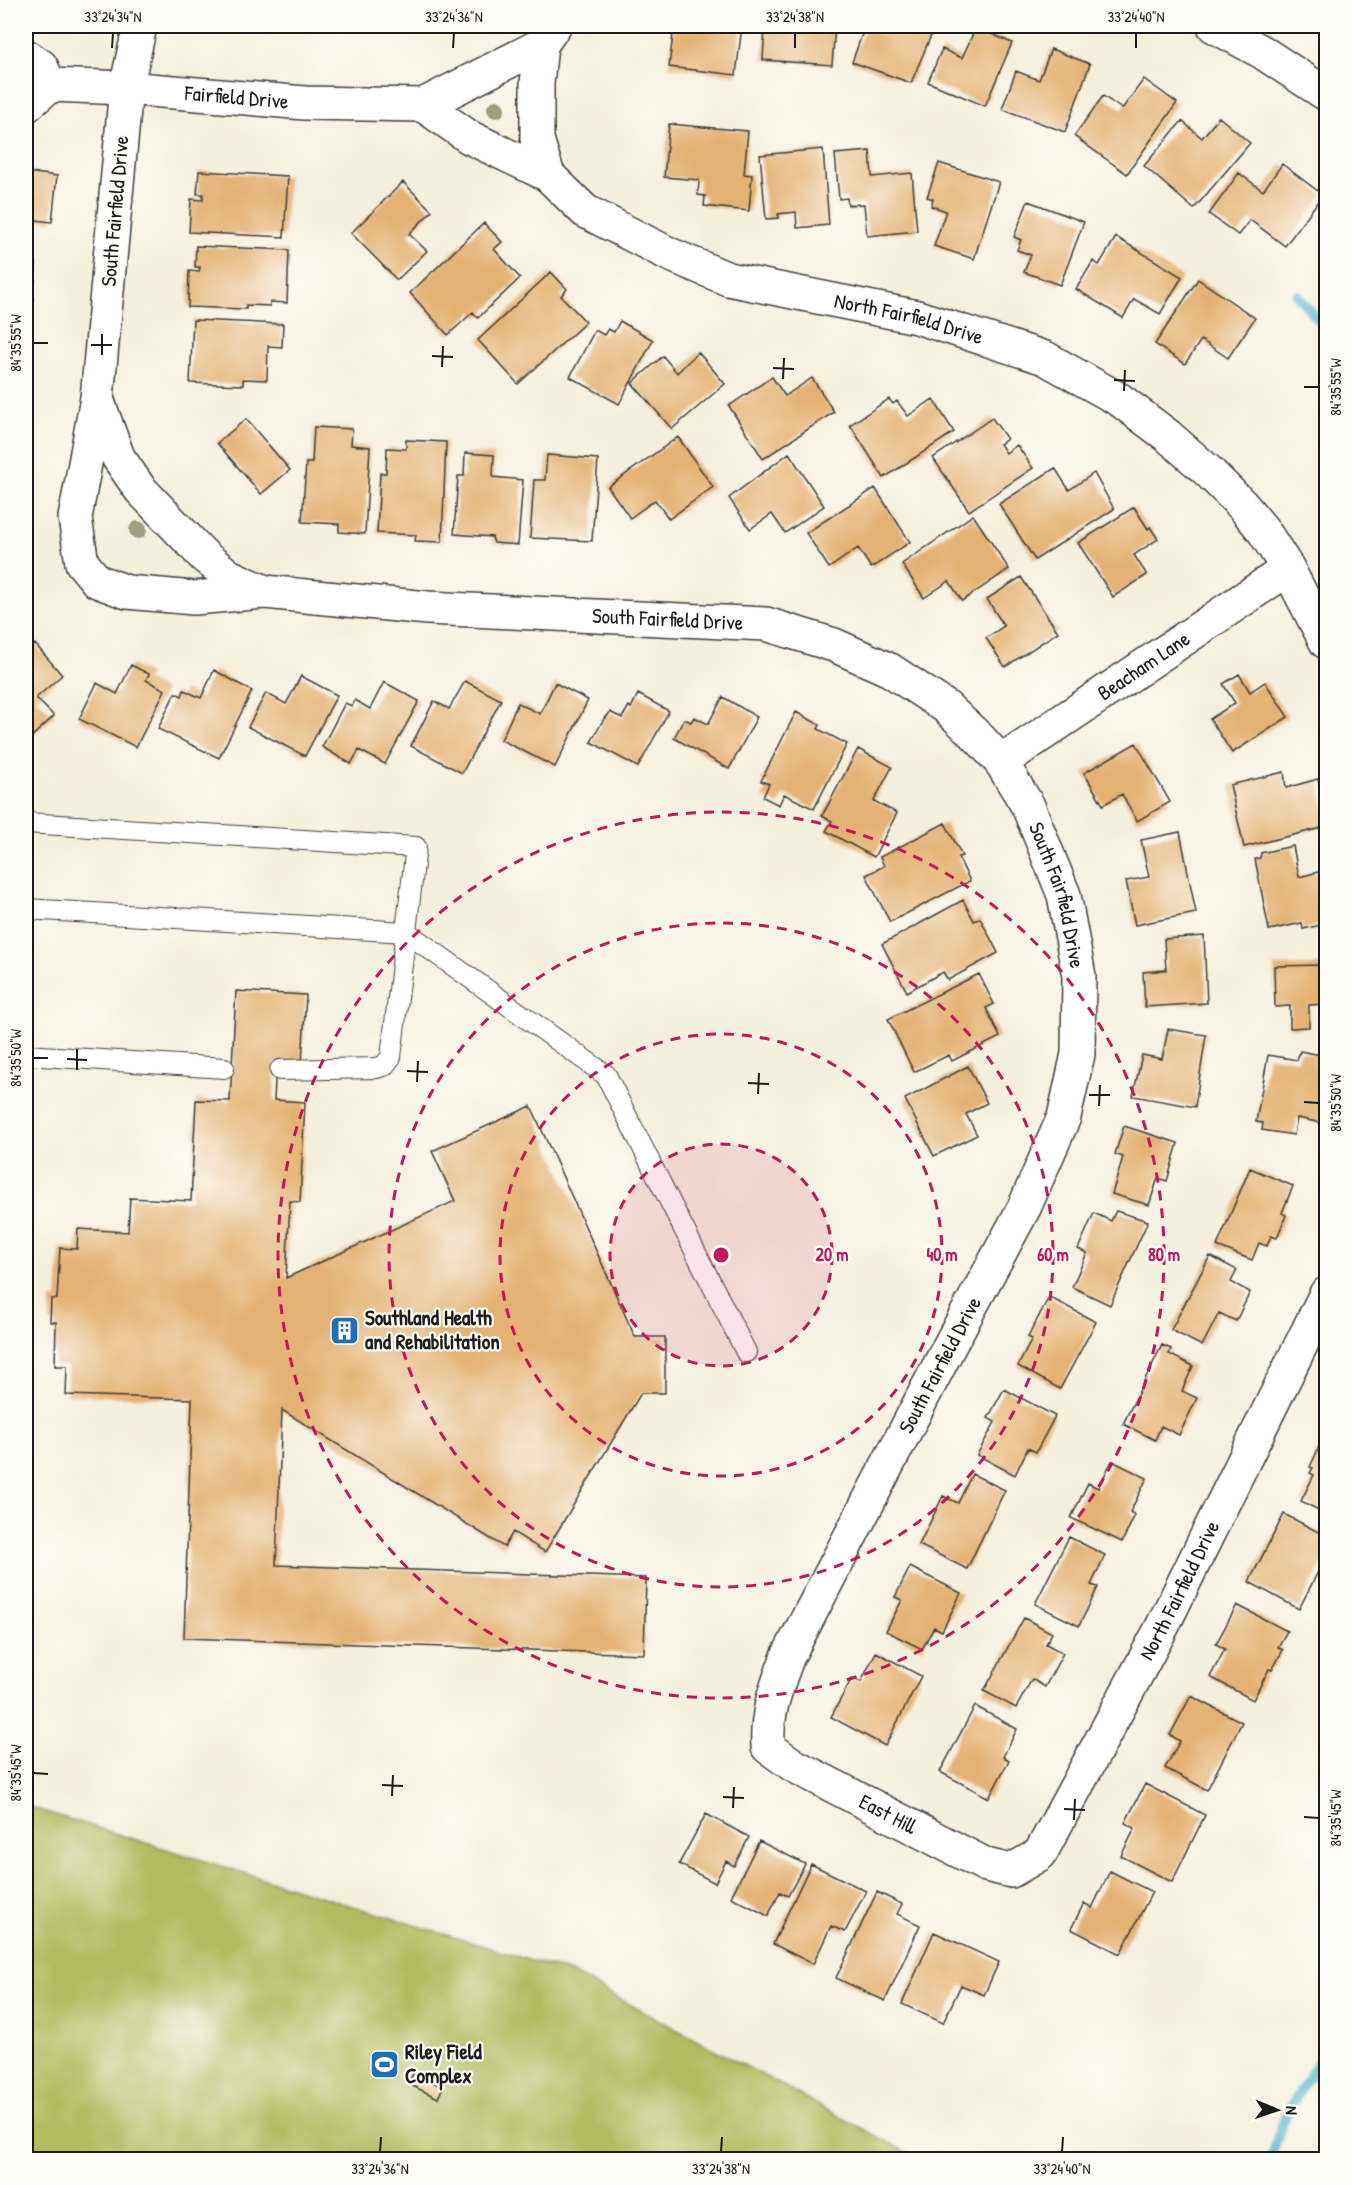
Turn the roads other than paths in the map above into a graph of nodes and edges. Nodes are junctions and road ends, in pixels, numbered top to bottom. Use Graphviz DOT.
graph roads {
  1 [pos="140,26"];
  2 [pos="1219,26"];
  3 [pos="548,35"];
  4 [pos="26,56"];
  5 [pos="50,85"];
  6 [pos="126,88"];
  7 [pos="1326,94"];
  8 [pos="423,105"];
  9 [pos="26,106"];
  10 [pos="548,175"];
  11 [pos="97,398"];
  12 [pos="1288,569"];
  13 [pos="265,592"];
  14 [pos="1326,642"];
  15 [pos="1001,762"];
  16 [pos="26,823"];
  17 [pos="26,909"];
  18 [pos="406,932"];
  19 [pos="26,1055"];
  20 [pos="224,1068"];
  21 [pos="280,1070"];
  22 [pos="1326,1294"];
  23 [pos="746,1352"];
  24 [pos="768,1747"];
  25 [pos="1011,1871"];
  1 -- 6 [label="street, South Fairfield Drive"];
  2 -- 7 [label="street"];
  3 -- 8 [label="street, Fairfield Drive"];
  3 -- 10 [label="street, North Fairfield Drive"];
  4 -- 5 [label="street"];
  5 -- 6 [label="street, Fairfield Drive"];
  5 -- 9 [label="street"];
  6 -- 8 [label="street, Fairfield Drive"];
  6 -- 11 [label="street, South Fairfield Drive"];
  8 -- 10 [label="street"];
  10 -- 12 [label="street, North Fairfield Drive"];
  11 -- 13 [label="street, South Fairfield Drive"];
  11 -- 13 [label="street, South Fairfield Drive"];
  12 -- 14 [label="street, North Fairfield Drive"];
  12 -- 15 [label="street, Beacham Lane"];
  13 -- 15 [label="street, South Fairfield Drive"];
  15 -- 24 [label="street, South Fairfield Drive"];
  16 -- 18 [label="lane"];
  17 -- 18 [label="lane"];
  18 -- 21 [label="lane"];
  18 -- 23 [label="lane"];
  19 -- 20 [label="lane"];
  22 -- 25 [label="street, North Fairfield Drive"];
  24 -- 25 [label="street, East Hill"];
}
